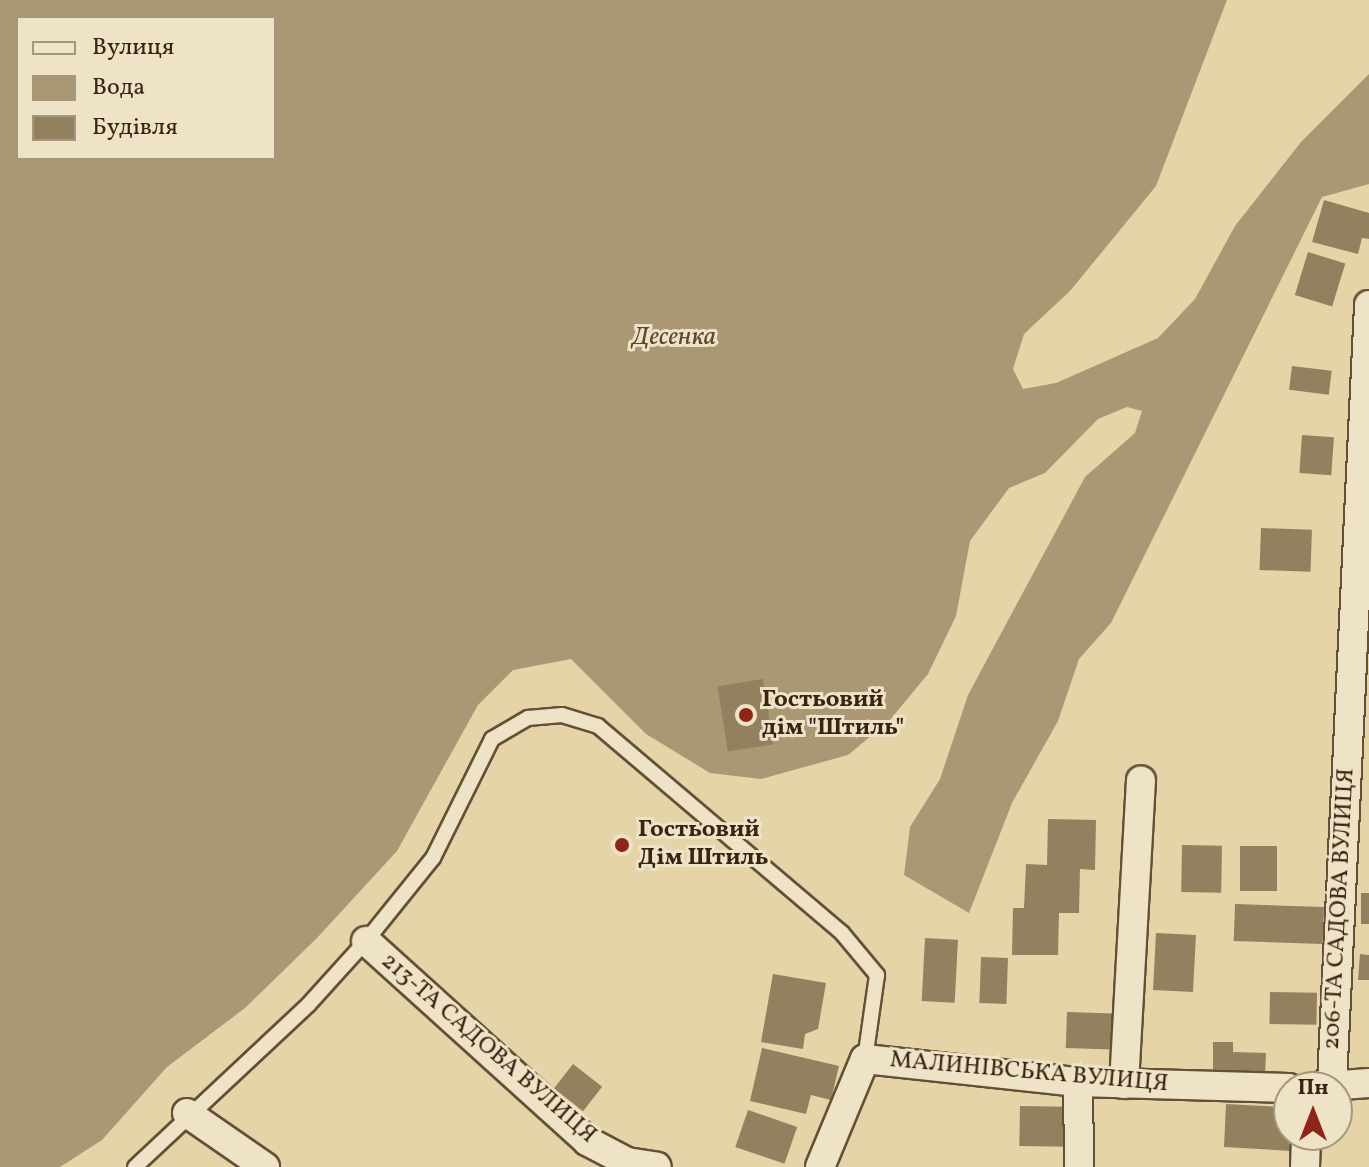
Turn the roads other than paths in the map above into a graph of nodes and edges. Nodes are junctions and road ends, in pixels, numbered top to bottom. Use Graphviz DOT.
graph roads {
  1 [pos="1369,305"];
  2 [pos="1141,780"];
  3 [pos="366,941"];
  4 [pos="865,1059"];
  5 [pos="1325,1071"];
  6 [pos="1078,1082"];
  7 [pos="1124,1084"];
  8 [pos="1273,1088"];
  9 [pos="187,1113"];
  10 [pos="135,1167"];
  11 [pos="265,1167"];
  12 [pos="657,1167"];
  13 [pos="820,1167"];
  14 [pos="1079,1167"];
  1 -- 5 [label="street, 206-ТА САДОВА ВУЛИЦЯ"];
  2 -- 7 [label="street"];
  3 -- 4 [label="lane"];
  3 -- 9 [label="lane"];
  3 -- 12 [label="street, 213-ТА САДОВА ВУЛИЦЯ"];
  4 -- 6 [label="street, МАЛИНІВСЬКА ВУЛИЦЯ"];
  4 -- 13 [label="street"];
  6 -- 7 [label="street, МАЛИНІВСЬКА ВУЛИЦЯ"];
  6 -- 14 [label="street"];
  7 -- 8 [label="street, МАЛИНІВСЬКА ВУЛИЦЯ"];
  9 -- 10 [label="lane"];
  9 -- 11 [label="street"];
}
